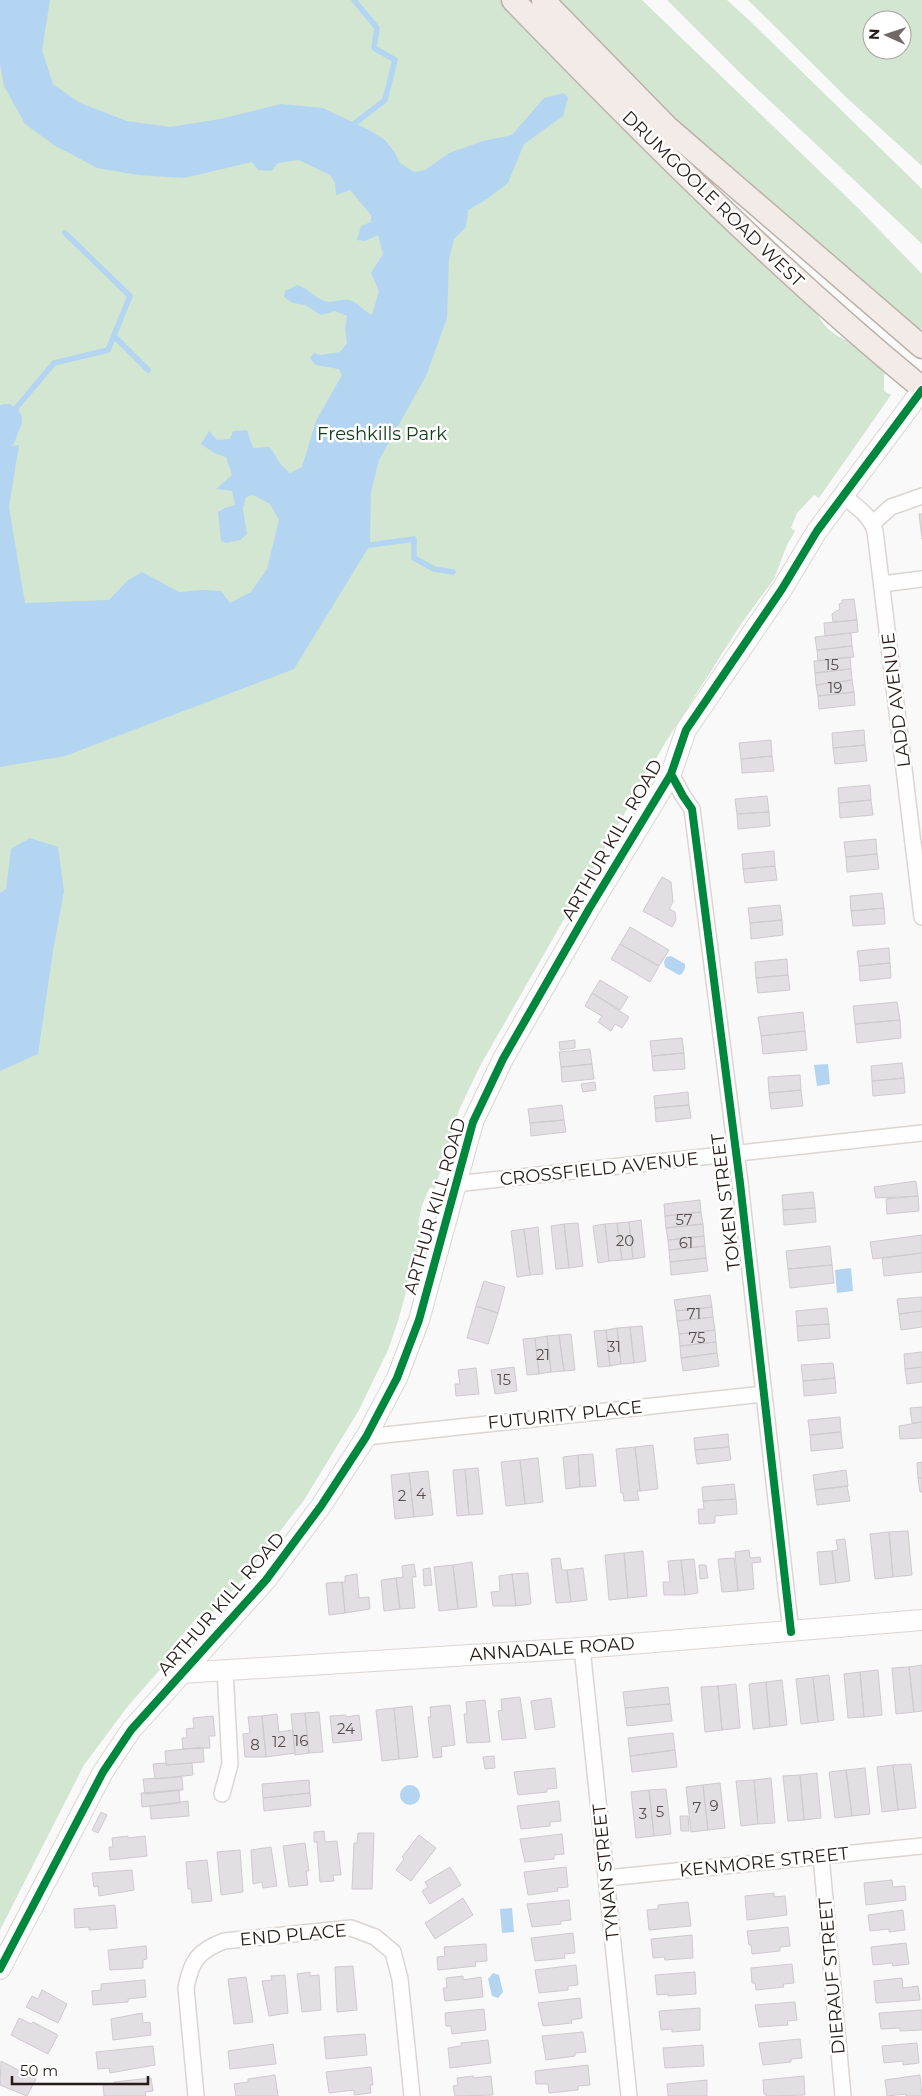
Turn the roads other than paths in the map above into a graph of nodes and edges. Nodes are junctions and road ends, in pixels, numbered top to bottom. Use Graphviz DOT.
graph roads {
  1 [pos="513,0"];
  2 [pos="543,0"];
  3 [pos="922,347"];
  4 [pos="922,389"];
  5 [pos="843,496"];
  6 [pos="922,496"];
  7 [pos="873,523"];
  8 [pos="922,579"];
  9 [pos="882,584"];
  10 [pos="671,774"];
  11 [pos="922,917"];
  12 [pos="922,1133"];
  13 [pos="736,1155"];
  14 [pos="455,1184"];
  15 [pos="764,1394"];
  16 [pos="366,1437"];
  17 [pos="922,1620"];
  18 [pos="791,1632"];
  19 [pos="582,1648"];
  20 [pos="225,1670"];
  21 [pos="181,1673"];
  22 [pos="222,1794"];
  23 [pos="922,1846"];
  24 [pos="821,1856"];
  25 [pos="607,1878"];
  26 [pos="0,1969"];
  27 [pos="196,2096"];
  28 [pos="412,2096"];
  29 [pos="629,2096"];
  30 [pos="843,2096"];
  1 -- 4 [label="main road, DRUMGOOLE ROAD WEST"];
  2 -- 3 [label="main road, DRUMGOOLE ROAD WEST"];
  4 -- 5 [label="street, ARTHUR KILL ROAD"];
  5 -- 7 [label="street"];
  5 -- 10 [label="street, ARTHUR KILL ROAD"];
  6 -- 7 [label="street"];
  7 -- 9 [label="street, LADD AVENUE"];
  8 -- 9 [label="street"];
  9 -- 11 [label="street, LADD AVENUE"];
  10 -- 13 [label="street, TOKEN STREET"];
  10 -- 14 [label="street, ARTHUR KILL ROAD"];
  12 -- 13 [label="street, CROSSFIELD AVENUE"];
  13 -- 14 [label="street, CROSSFIELD AVENUE"];
  13 -- 15 [label="street, TOKEN STREET"];
  14 -- 16 [label="street, ARTHUR KILL ROAD"];
  15 -- 16 [label="street, FUTURITY PLACE"];
  15 -- 18 [label="street, TOKEN STREET"];
  16 -- 21 [label="street, ARTHUR KILL ROAD"];
  17 -- 18 [label="street, ANNADALE ROAD"];
  18 -- 19 [label="street, ANNADALE ROAD"];
  19 -- 20 [label="street, ANNADALE ROAD"];
  19 -- 25 [label="street, TYNAN STREET"];
  20 -- 21 [label="street, ANNADALE ROAD"];
  20 -- 22 [label="street"];
  21 -- 26 [label="street, ARTHUR KILL ROAD"];
  23 -- 24 [label="street, KENMORE STREET"];
  24 -- 25 [label="street, KENMORE STREET"];
  24 -- 30 [label="street, DIERAUF STREET"];
  25 -- 29 [label="street, TYNAN STREET"];
  27 -- 28 [label="street, END PLACE"];
}
